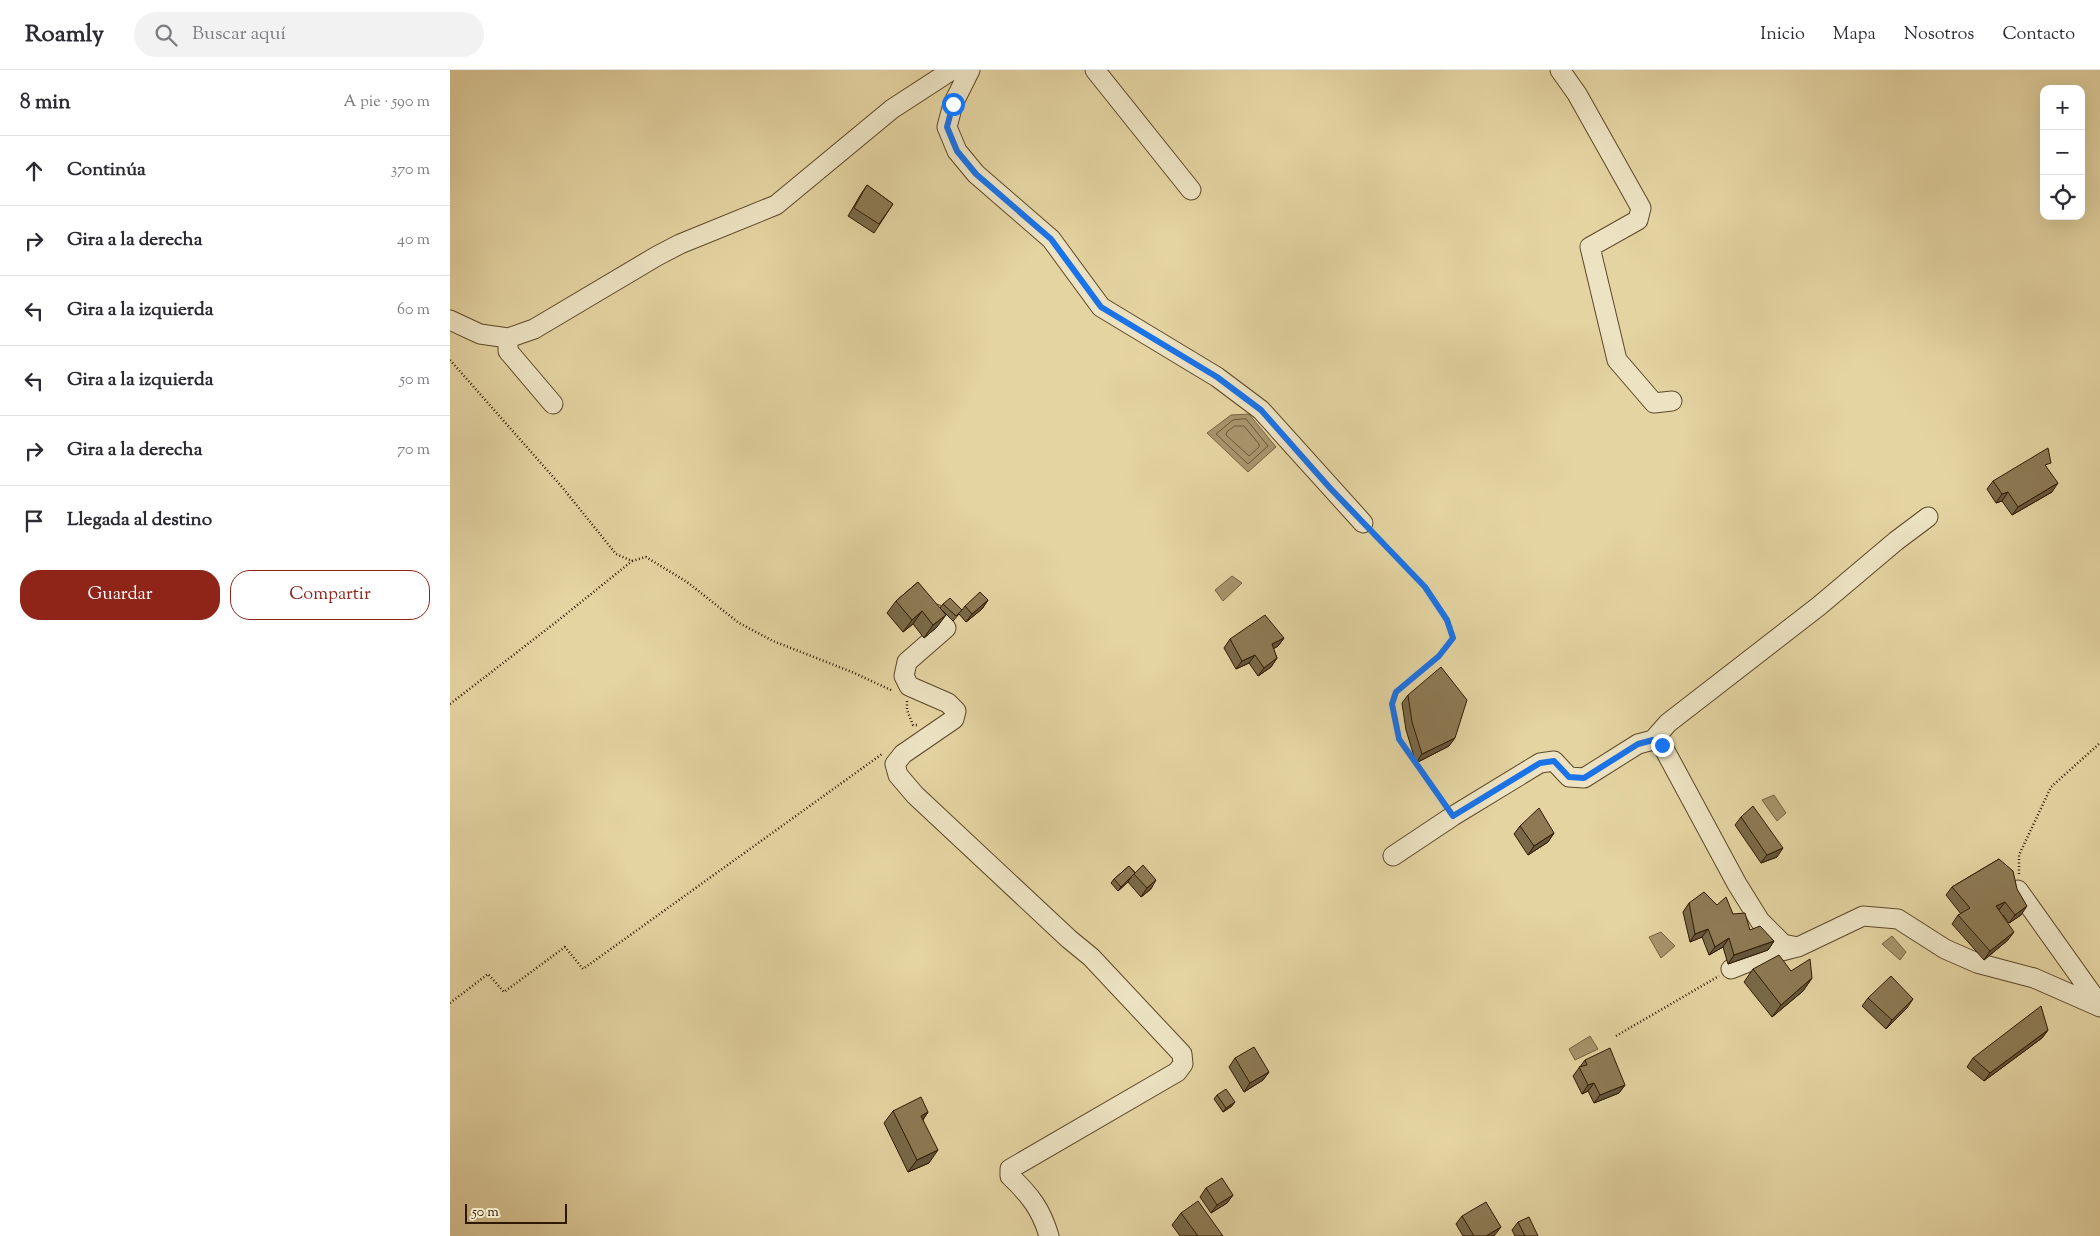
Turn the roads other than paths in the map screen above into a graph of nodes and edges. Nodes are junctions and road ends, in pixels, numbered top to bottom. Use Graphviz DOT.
graph roads {
  1 [pos="952,70"];
  2 [pos="970,70"];
  3 [pos="1095,70"];
  4 [pos="1560,70"];
  5 [pos="1191,190"];
  6 [pos="450,320"];
  7 [pos="508,338"];
  8 [pos="1672,401"];
  9 [pos="553,404"];
  10 [pos="1928,517"];
  11 [pos="1363,523"];
  12 [pos="935,614"];
  13 [pos="1653,740"];
  14 [pos="1393,856"];
  15 [pos="2018,890"];
  16 [pos="1798,947"];
  17 [pos="1731,969"];
  18 [pos="2100,1006"];
  19 [pos="1049,1236"];
  1 -- 7 [label="street"];
  2 -- 11 [label="street"];
  3 -- 5 [label="street"];
  4 -- 8 [label="street"];
  6 -- 7 [label="street"];
  7 -- 9 [label="street"];
  10 -- 13 [label="street"];
  12 -- 19 [label="street"];
  13 -- 14 [label="street"];
  13 -- 16 [label="street"];
  15 -- 18 [label="street"];
  16 -- 17 [label="street"];
  16 -- 18 [label="street"];
}
